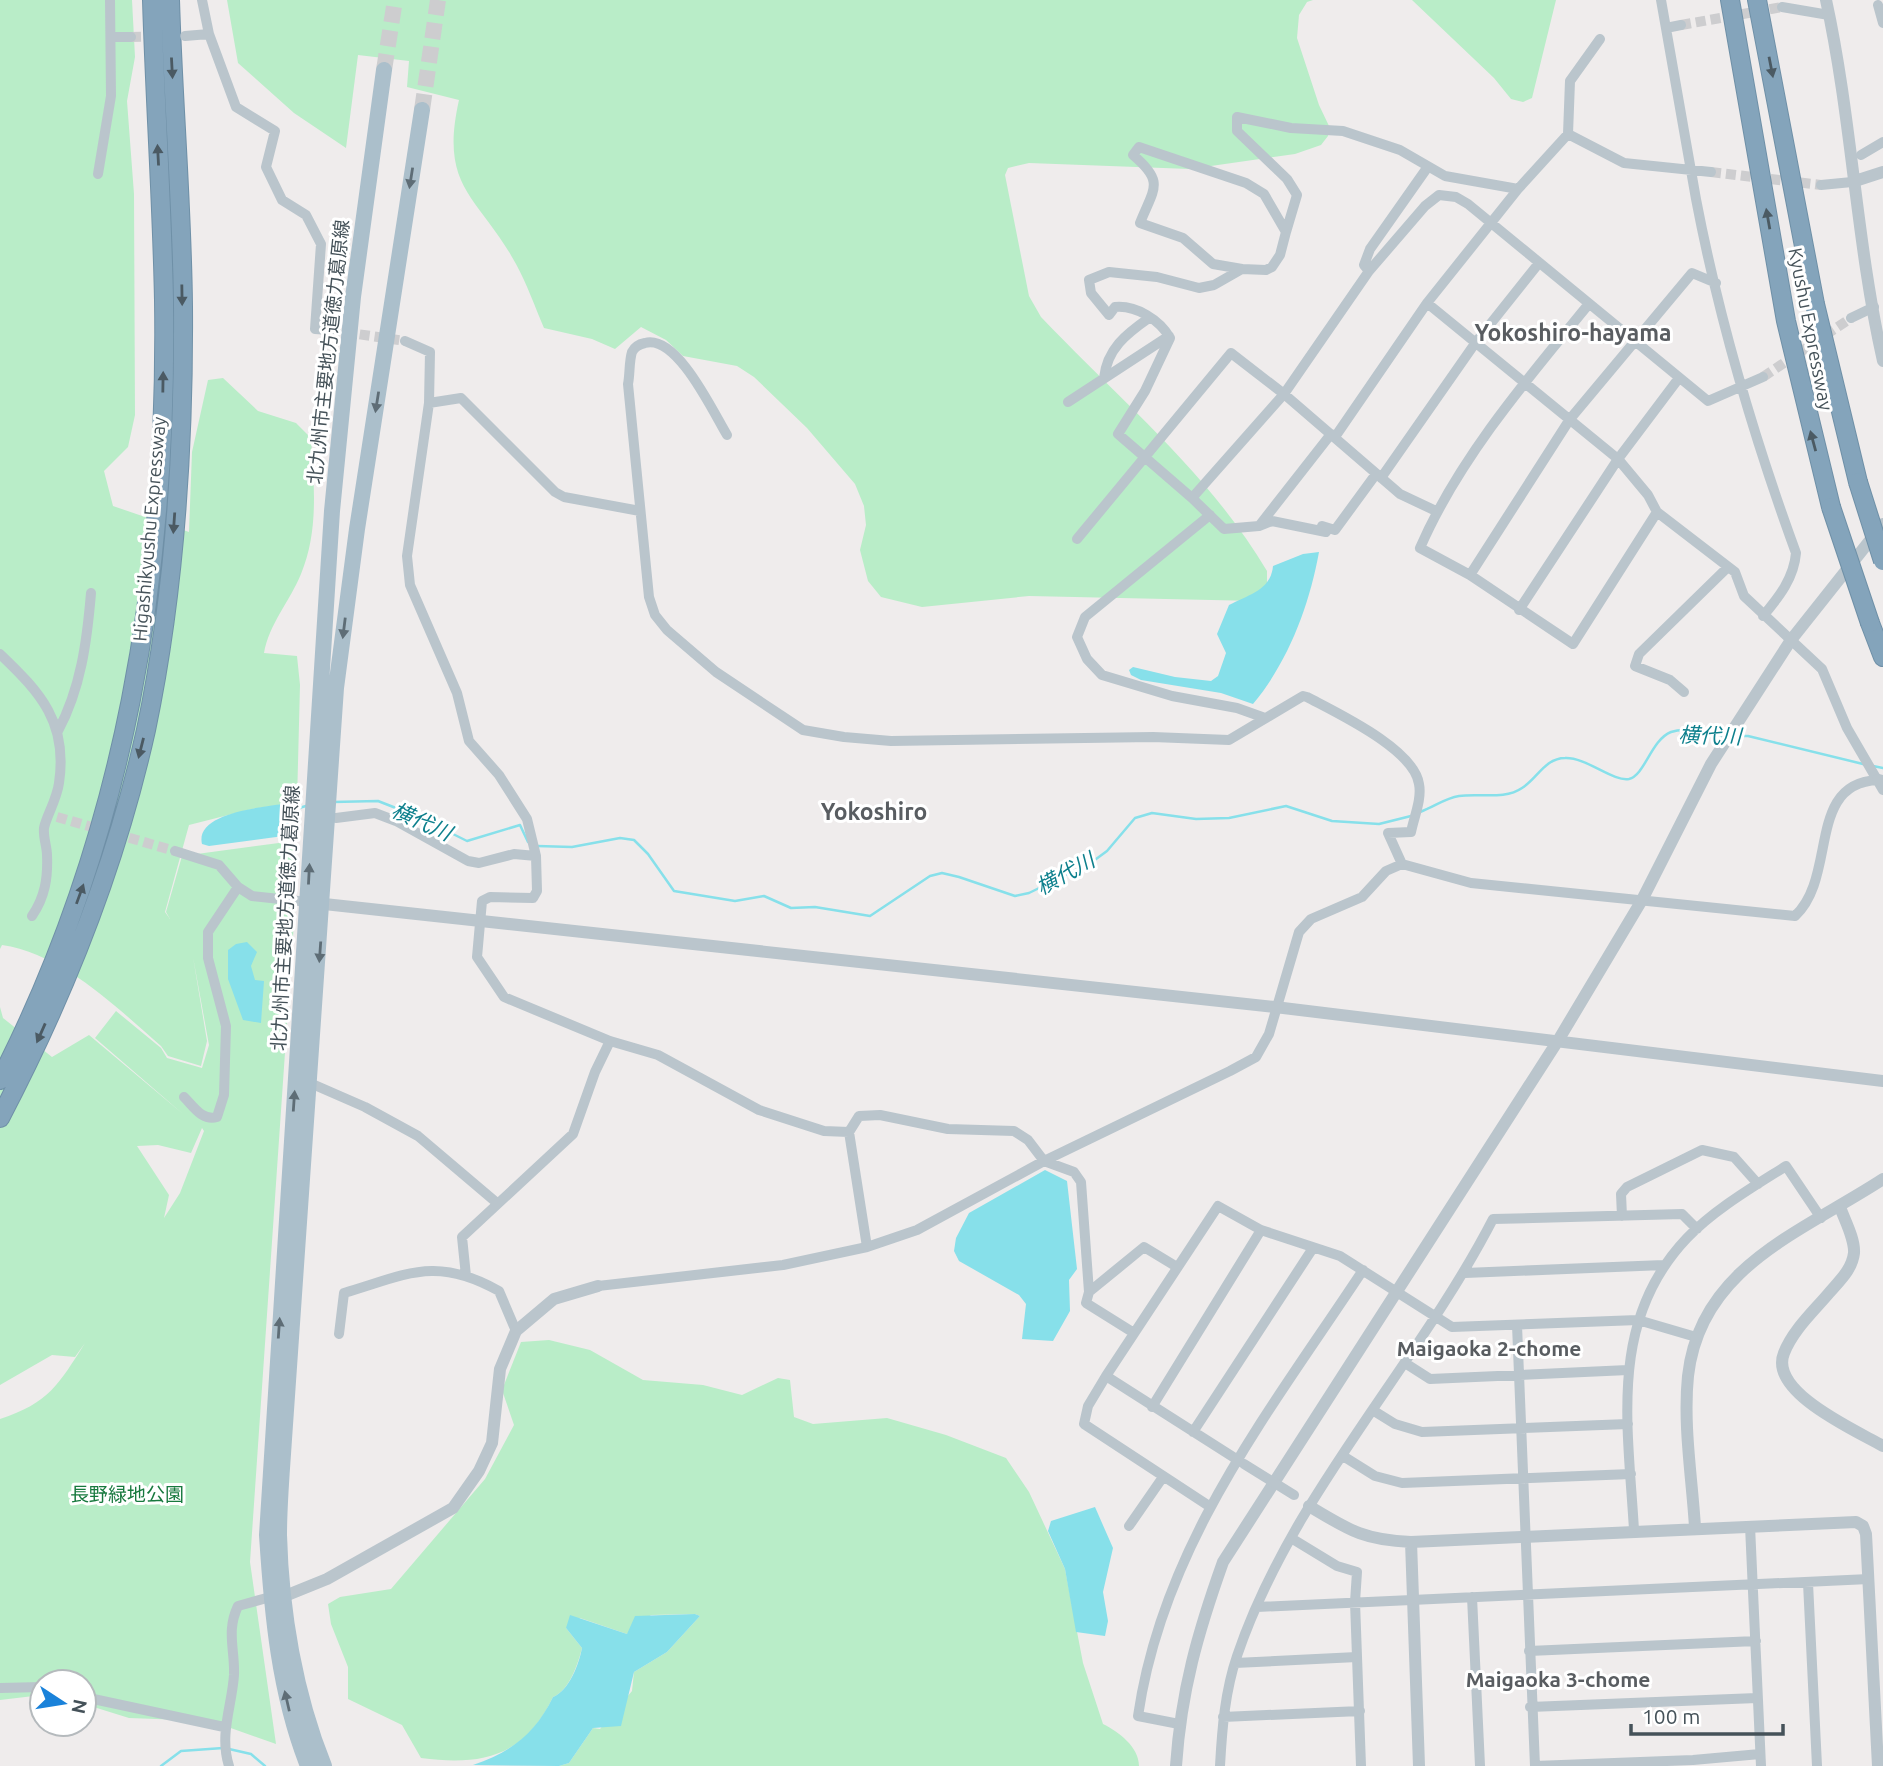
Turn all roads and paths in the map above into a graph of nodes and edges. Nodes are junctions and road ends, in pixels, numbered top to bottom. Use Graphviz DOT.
graph roads {
  1 [pos="110,0"];
  2 [pos="152,0"];
  3 [pos="170,0"];
  4 [pos="202,0"];
  5 [pos="1661,0"];
  6 [pos="1730,0"];
  7 [pos="1757,0"];
  8 [pos="1826,0"];
  9 [pos="1878,3"];
  10 [pos="1782,7"];
  11 [pos="1829,15"];
  12 [pos="1883,23"];
  13 [pos="1681,25"];
  14 [pos="1666,28"];
  15 [pos="209,34"];
  16 [pos="185,36"];
  17 [pos="111,37"];
  18 [pos="131,37"];
  19 [pos="1600,39"];
  20 [pos="384,70"];
  21 [pos="422,110"];
  22 [pos="1568,134"];
  23 [pos="1883,142"];
  24 [pos="1861,155"];
  25 [pos="1427,168"];
  26 [pos="1693,170"];
  27 [pos="1711,172"];
  28 [pos="1883,172"];
  29 [pos="98,174"];
  30 [pos="1852,182"];
  31 [pos="1821,185"];
  32 [pos="1518,189"];
  33 [pos="1492,223"];
  34 [pos="1286,232"];
  35 [pos="1539,263"];
  36 [pos="1242,269"];
  37 [pos="1369,271"];
  38 [pos="1716,283"];
  39 [pos="1427,303"];
  40 [pos="1588,305"];
  41 [pos="1874,307"];
  42 [pos="1149,318"];
  43 [pos="1851,318"];
  44 [pos="330,330"];
  45 [pos="1169,336"];
  46 [pos="405,341"];
  47 [pos="1476,342"];
  48 [pos="1633,342"];
  49 [pos="1882,353"];
  50 [pos="1763,377"];
  51 [pos="1104,378"];
  52 [pos="1679,378"];
  53 [pos="1525,381"];
  54 [pos="1742,387"];
  55 [pos="1284,394"];
  56 [pos="429,402"];
  57 [pos="1068,402"];
  58 [pos="1570,419"];
  59 [pos="727,435"];
  60 [pos="1333,436"];
  61 [pos="1146,459"];
  62 [pos="1618,459"];
  63 [pos="1378,476"];
  64 [pos="1192,498"];
  65 [pos="639,511"];
  66 [pos="1436,511"];
  67 [pos="1657,512"];
  68 [pos="1210,515"];
  69 [pos="1883,524"];
  70 [pos="1259,526"];
  71 [pos="1077,539"];
  72 [pos="1883,561"];
  73 [pos="1727,568"];
  74 [pos="1470,575"];
  75 [pos="91,593"];
  76 [pos="1519,610"];
  77 [pos="1763,616"];
  78 [pos="1791,639"];
  79 [pos="0,654"];
  80 [pos="1883,657"];
  81 [pos="1684,692"];
  82 [pos="1265,718"];
  83 [pos="58,731"];
  84 [pos="1881,784"];
  85 [pos="336,818"];
  86 [pos="175,851"];
  87 [pos="536,856"];
  88 [pos="1402,864"];
  89 [pos="238,887"];
  90 [pos="1642,900"];
  91 [pos="316,903"];
  92 [pos="32,916"];
  93 [pos="482,922"];
  94 [pos="62,965"];
  95 [pos="1275,1007"];
  96 [pos="1559,1039"];
  97 [pos="610,1041"];
  98 [pos="0,1080"];
  99 [pos="1883,1081"];
  100 [pos="310,1083"];
  101 [pos="184,1097"];
  102 [pos="0,1118"];
  103 [pos="849,1132"];
  104 [pos="1044,1161"];
  105 [pos="1883,1179"];
  106 [pos="1758,1184"];
  107 [pos="497,1202"];
  108 [pos="1840,1207"];
  109 [pos="1622,1216"];
  110 [pos="1821,1218"];
  111 [pos="1697,1229"];
  112 [pos="1261,1230"];
  113 [pos="867,1247"];
  114 [pos="1313,1248"];
  115 [pos="1664,1265"];
  116 [pos="1177,1267"];
  117 [pos="1363,1270"];
  118 [pos="1465,1273"];
  119 [pos="466,1276"];
  120 [pos="598,1286"];
  121 [pos="1089,1292"];
  122 [pos="1399,1292"];
  123 [pos="1435,1317"];
  124 [pos="1637,1320"];
  125 [pos="1517,1325"];
  126 [pos="516,1331"];
  127 [pos="1135,1333"];
  128 [pos="339,1334"];
  129 [pos="1696,1337"];
  130 [pos="1405,1363"];
  131 [pos="1628,1370"];
  132 [pos="1106,1376"];
  133 [pos="1519,1376"];
  134 [pos="1152,1406"];
  135 [pos="1374,1411"];
  136 [pos="1628,1424"];
  137 [pos="1521,1428"];
  138 [pos="1193,1432"];
  139 [pos="1883,1446"];
  140 [pos="1343,1457"];
  141 [pos="1241,1462"];
  142 [pos="1631,1474"];
  143 [pos="1163,1477"];
  144 [pos="1522,1479"];
  145 [pos="1209,1506"];
  146 [pos="1309,1506"];
  147 [pos="1129,1526"];
  148 [pos="1750,1526"];
  149 [pos="1695,1527"];
  150 [pos="1634,1530"];
  151 [pos="1524,1535"];
  152 [pos="1291,1538"];
  153 [pos="1411,1542"];
  154 [pos="1870,1578"];
  155 [pos="1808,1583"];
  156 [pos="1753,1584"];
  157 [pos="1527,1595"];
  158 [pos="278,1596"];
  159 [pos="1472,1597"];
  160 [pos="1414,1600"];
  161 [pos="1355,1602"];
  162 [pos="1257,1607"];
  163 [pos="1756,1641"];
  164 [pos="1530,1651"];
  165 [pos="1357,1657"];
  166 [pos="1235,1663"];
  167 [pos="0,1688"];
  168 [pos="28,1688"];
  169 [pos="1758,1698"];
  170 [pos="98,1701"];
  171 [pos="1530,1707"];
  172 [pos="1360,1711"];
  173 [pos="1223,1717"];
  174 [pos="1179,1724"];
  175 [pos="224,1727"];
  176 [pos="1760,1754"];
  177 [pos="229,1766"];
  178 [pos="308,1766"];
  179 [pos="324,1766"];
  180 [pos="1176,1766"];
  181 [pos="1220,1766"];
  182 [pos="1361,1766"];
  183 [pos="1419,1766"];
  184 [pos="1480,1766"];
  185 [pos="1761,1766"];
  186 [pos="1817,1766"];
  187 [pos="1878,1766"];
  1 -- 17 [label="street"];
  94 -- 2 [label="highway, Higashikyushu Expressway, one-way"];
  3 -- 94 [label="highway, Higashikyushu Expressway, one-way"];
  4 -- 15 [label="street"];
  5 -- 14 [label="street"];
  80 -- 6 [label="highway, Kyushu Expressway, one-way, bridge"];
  7 -- 72 [label="highway, Kyushu Expressway, one-way, bridge"];
  8 -- 11 [label="street"];
  9 -- 12 [label="street"];
  10 -- 11 [label="street"];
  11 -- 30 [label="street"];
  13 -- 14 [label="street"];
  14 -- 26 [label="street"];
  15 -- 16 [label="street"];
  15 -- 44 [label="street"];
  17 -- 18 [label="street"];
  17 -- 29 [label="street"];
  19 -- 22 [label="street"];
  91 -- 20 [label="main road, 北九州市主要地方道徳力葛原線, one-way"];
  21 -- 91 [label="main road, 北九州市主要地方道徳力葛原線, one-way"];
  22 -- 26 [label="street"];
  22 -- 32 [label="street"];
  23 -- 24 [label="street"];
  25 -- 32 [label="street"];
  25 -- 34 [label="street"];
  25 -- 37 [label="street"];
  26 -- 27 [label="street"];
  26 -- 38 [label="street"];
  28 -- 30 [label="street"];
  30 -- 31 [label="street"];
  30 -- 41 [label="street"];
  32 -- 33 [label="street"];
  33 -- 35 [label="street"];
  33 -- 37 [label="street"];
  33 -- 39 [label="street"];
  34 -- 36 [label="street"];
  34 -- 36 [label="street"];
  35 -- 40 [label="street"];
  35 -- 47 [label="street"];
  36 -- 42 [label="street"];
  37 -- 55 [label="street"];
  38 -- 48 [label="street"];
  38 -- 54 [label="street"];
  39 -- 47 [label="street"];
  39 -- 60 [label="street"];
  40 -- 48 [label="street"];
  40 -- 53 [label="street"];
  41 -- 43 [label="street"];
  41 -- 49 [label="street"];
  42 -- 45 [label="street"];
  42 -- 51 [label="street"];
  45 -- 51 [label="street"];
  45 -- 61 [label="street"];
  46 -- 56 [label="street"];
  47 -- 53 [label="street"];
  47 -- 63 [label="street"];
  48 -- 52 [label="street"];
  48 -- 58 [label="street"];
  50 -- 54 [label="street"];
  51 -- 57 [label="street"];
  52 -- 54 [label="street"];
  52 -- 62 [label="street"];
  53 -- 58 [label="street"];
  53 -- 66 [label="street"];
  54 -- 77 [label="street"];
  55 -- 60 [label="street"];
  55 -- 61 [label="street"];
  55 -- 64 [label="street"];
  56 -- 65 [label="street"];
  56 -- 87 [label="street"];
  58 -- 62 [label="street"];
  58 -- 74 [label="street"];
  59 -- 65 [label="street"];
  60 -- 63 [label="street"];
  60 -- 70 [label="street"];
  61 -- 64 [label="street"];
  61 -- 71 [label="street"];
  62 -- 67 [label="street"];
  62 -- 76 [label="street"];
  63 -- 66 [label="street"];
  63 -- 70 [label="street"];
  64 -- 68 [label="street"];
  65 -- 82 [label="street"];
  66 -- 74 [label="street"];
  67 -- 73 [label="street"];
  67 -- 76 [label="street"];
  68 -- 70 [label="street"];
  68 -- 82 [label="street"];
  69 -- 78 [label="street"];
  73 -- 77 [label="street"];
  73 -- 81 [label="street"];
  74 -- 76 [label="street"];
  75 -- 83 [label="street"];
  77 -- 78 [label="street"];
  78 -- 84 [label="street"];
  78 -- 90 [label="street"];
  79 -- 83 [label="street"];
  82 -- 88 [label="street"];
  83 -- 92 [label="street"];
  84 -- 90 [label="street"];
  85 -- 87 [label="street"];
  86 -- 89 [label="street"];
  87 -- 93 [label="street"];
  88 -- 90 [label="street"];
  88 -- 95 [label="street"];
  89 -- 91 [label="street"];
  89 -- 101 [label="street"];
  90 -- 96 [label="street"];
  91 -- 93 [label="street"];
  91 -- 100 [label="main road, 北九州市主要地方道徳力葛原線, one-way"];
  158 -- 91 [label="main road, 北九州市主要地方道徳力葛原線, one-way"];
  93 -- 95 [label="street"];
  93 -- 97 [label="street"];
  94 -- 98 [label="highway, Higashikyushu Expressway"];
  94 -- 102 [label="highway, Higashikyushu Expressway, one-way"];
  95 -- 96 [label="street"];
  95 -- 104 [label="street"];
  96 -- 99 [label="street"];
  96 -- 122 [label="street"];
  97 -- 103 [label="street"];
  97 -- 107 [label="street"];
  100 -- 107 [label="street"];
  100 -- 158 [label="main road, 北九州市主要地方道徳力葛原線"];
  103 -- 104 [label="street"];
  103 -- 113 [label="street"];
  104 -- 113 [label="street"];
  104 -- 121 [label="street"];
  105 -- 108 [label="street"];
  106 -- 109 [label="street"];
  106 -- 110 [label="street"];
  106 -- 111 [label="street"];
  107 -- 119 [label="street"];
  108 -- 110 [label="street"];
  108 -- 139 [label="street"];
  109 -- 111 [label="street"];
  109 -- 118 [label="street"];
  110 -- 129 [label="street"];
  111 -- 115 [label="street"];
  112 -- 114 [label="street"];
  112 -- 116 [label="street"];
  112 -- 134 [label="street"];
  113 -- 120 [label="street"];
  114 -- 117 [label="street"];
  114 -- 138 [label="street"];
  115 -- 118 [label="street"];
  115 -- 124 [label="street"];
  116 -- 121 [label="street"];
  116 -- 127 [label="street"];
  117 -- 122 [label="street"];
  117 -- 141 [label="street"];
  118 -- 123 [label="street"];
  119 -- 126 [label="street"];
  119 -- 128 [label="street"];
  120 -- 126 [label="street"];
  121 -- 127 [label="street"];
  122 -- 123 [label="street"];
  122 -- 174 [label="street"];
  123 -- 125 [label="street"];
  123 -- 130 [label="street"];
  124 -- 125 [label="street"];
  124 -- 129 [label="street"];
  124 -- 131 [label="street"];
  125 -- 133 [label="street"];
  126 -- 158 [label="street"];
  127 -- 132 [label="street"];
  129 -- 149 [label="street"];
  130 -- 133 [label="street"];
  130 -- 135 [label="street"];
  131 -- 133 [label="street"];
  131 -- 136 [label="street"];
  132 -- 134 [label="street"];
  132 -- 143 [label="street"];
  133 -- 137 [label="street"];
  134 -- 138 [label="street"];
  135 -- 137 [label="street"];
  135 -- 140 [label="street"];
  136 -- 137 [label="street"];
  136 -- 142 [label="street"];
  137 -- 144 [label="street"];
  138 -- 141 [label="street"];
  140 -- 144 [label="street"];
  140 -- 146 [label="street"];
  141 -- 145 [label="street"];
  141 -- 146 [label="street, bridge"];
  142 -- 144 [label="street"];
  142 -- 150 [label="street"];
  143 -- 145 [label="street"];
  143 -- 147 [label="street"];
  144 -- 151 [label="street"];
  145 -- 174 [label="street"];
  146 -- 152 [label="street"];
  146 -- 153 [label="street"];
  148 -- 149 [label="street"];
  148 -- 154 [label="street"];
  148 -- 156 [label="street"];
  149 -- 150 [label="street"];
  150 -- 151 [label="street"];
  151 -- 153 [label="street"];
  151 -- 157 [label="street"];
  152 -- 161 [label="street"];
  152 -- 162 [label="street"];
  153 -- 160 [label="street"];
  154 -- 155 [label="street"];
  154 -- 187 [label="street"];
  155 -- 156 [label="street"];
  155 -- 186 [label="street"];
  156 -- 157 [label="street"];
  156 -- 163 [label="street"];
  157 -- 159 [label="street"];
  157 -- 164 [label="street"];
  158 -- 175 [label="street"];
  178 -- 158 [label="main road, 北九州市主要地方道徳力葛原線, one-way"];
  158 -- 179 [label="main road, 北九州市主要地方道徳力葛原線"];
  159 -- 160 [label="street"];
  159 -- 184 [label="street"];
  160 -- 161 [label="street"];
  160 -- 183 [label="street"];
  161 -- 162 [label="street"];
  161 -- 165 [label="street"];
  162 -- 166 [label="street"];
  163 -- 164 [label="street"];
  163 -- 169 [label="street"];
  164 -- 171 [label="street"];
  165 -- 166 [label="street"];
  165 -- 172 [label="street"];
  166 -- 173 [label="street"];
  167 -- 168 [label="street"];
  169 -- 171 [label="street"];
  169 -- 176 [label="street"];
  170 -- 175 [label="street"];
  171 -- 176 [label="street"];
  172 -- 173 [label="street"];
  172 -- 182 [label="street"];
  173 -- 181 [label="street"];
  174 -- 180 [label="street"];
  175 -- 177 [label="street"];
  176 -- 185 [label="street"];
}
